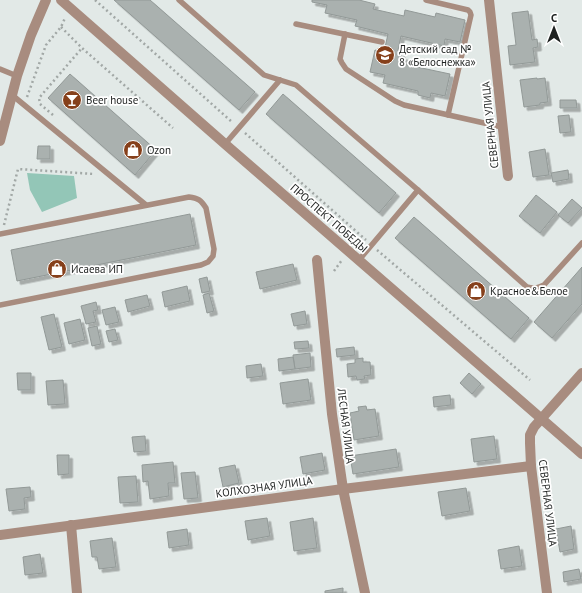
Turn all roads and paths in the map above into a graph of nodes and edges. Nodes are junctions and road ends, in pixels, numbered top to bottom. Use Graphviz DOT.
graph roads {
  1 [pos="46,0"];
  2 [pos="61,0"];
  3 [pos="96,0"];
  4 [pos="179,0"];
  5 [pos="426,0"];
  6 [pos="488,0"];
  7 [pos="70,8"];
  8 [pos="296,24"];
  9 [pos="61,27"];
  10 [pos="345,34"];
  11 [pos="382,42"];
  12 [pos="82,48"];
  13 [pos="0,69"];
  14 [pos="17,76"];
  15 [pos="280,80"];
  16 [pos="12,95"];
  17 [pos="24,105"];
  18 [pos="4,112"];
  19 [pos="448,115"];
  20 [pos="57,118"];
  21 [pos="502,127"];
  22 [pos="173,128"];
  23 [pos="239,128"];
  24 [pos="0,141"];
  25 [pos="225,144"];
  26 [pos="108,174"];
  27 [pos="508,176"];
  28 [pos="418,190"];
  29 [pos="146,205"];
  30 [pos="1,234"];
  31 [pos="582,243"];
  32 [pos="372,245"];
  33 [pos="317,260"];
  34 [pos="359,260"];
  35 [pos="0,306"];
  36 [pos="582,373"];
  37 [pos="530,380"];
  38 [pos="540,418"];
  39 [pos="582,454"];
  40 [pos="531,466"];
  41 [pos="342,489"];
  42 [pos="71,525"];
  43 [pos="0,535"];
  44 [pos="77,593"];
  45 [pos="365,593"];
  46 [pos="547,593"];
  1 -- 14 [label="street"];
  2 -- 7 [label="street, ПРОСПЕКТ ПОБЕДЫ"];
  3 -- 23 [label="path"];
  4 -- 15 [label="lane"];
  5 -- 19 [label="lane"];
  6 -- 21 [label="street, СЕВЕРНАЯ УЛИЦА"];
  7 -- 9 [label="path"];
  7 -- 25 [label="street, ПРОСПЕКТ ПОБЕДЫ"];
  8 -- 10 [label="lane"];
  9 -- 12 [label="path"];
  9 -- 17 [label="path"];
  10 -- 11 [label="lane"];
  10 -- 19 [label="lane"];
  12 -- 20 [label="path"];
  12 -- 22 [label="path"];
  13 -- 14 [label="lane"];
  14 -- 16 [label="street"];
  15 -- 23 [label="lane"];
  15 -- 28 [label="lane"];
  16 -- 17 [label="lane"];
  16 -- 18 [label="street"];
  17 -- 26 [label="lane"];
  18 -- 24 [label="street"];
  19 -- 21 [label="lane"];
  21 -- 27 [label="street, СЕВЕРНАЯ УЛИЦА"];
  23 -- 25 [label="lane"];
  23 -- 32 [label="path"];
  25 -- 34 [label="street, ПРОСПЕКТ ПОБЕДЫ"];
  26 -- 29 [label="lane"];
  26 -- 30 [label="path"];
  28 -- 31 [label="lane"];
  28 -- 32 [label="lane"];
  29 -- 30 [label="lane"];
  29 -- 35 [label="lane"];
  32 -- 34 [label="lane"];
  32 -- 37 [label="path"];
  33 -- 41 [label="street, ЛЕСНАЯ УЛИЦА"];
  34 -- 38 [label="street, ПРОСПЕКТ ПОБЕДЫ"];
  36 -- 38 [label="street, СЕВЕРНАЯ УЛИЦА"];
  38 -- 39 [label="street, ПРОСПЕКТ ПОБЕДЫ"];
  38 -- 40 [label="street, СЕВЕРНАЯ УЛИЦА"];
  40 -- 41 [label="street, КОЛХОЗНАЯ УЛИЦА"];
  40 -- 46 [label="street, СЕВЕРНАЯ УЛИЦА"];
  41 -- 42 [label="street, КОЛХОЗНАЯ УЛИЦА"];
  41 -- 45 [label="street, ЛЕСНАЯ УЛИЦА"];
  42 -- 43 [label="street, КОЛХОЗНАЯ УЛИЦА"];
  42 -- 44 [label="street"];
}
